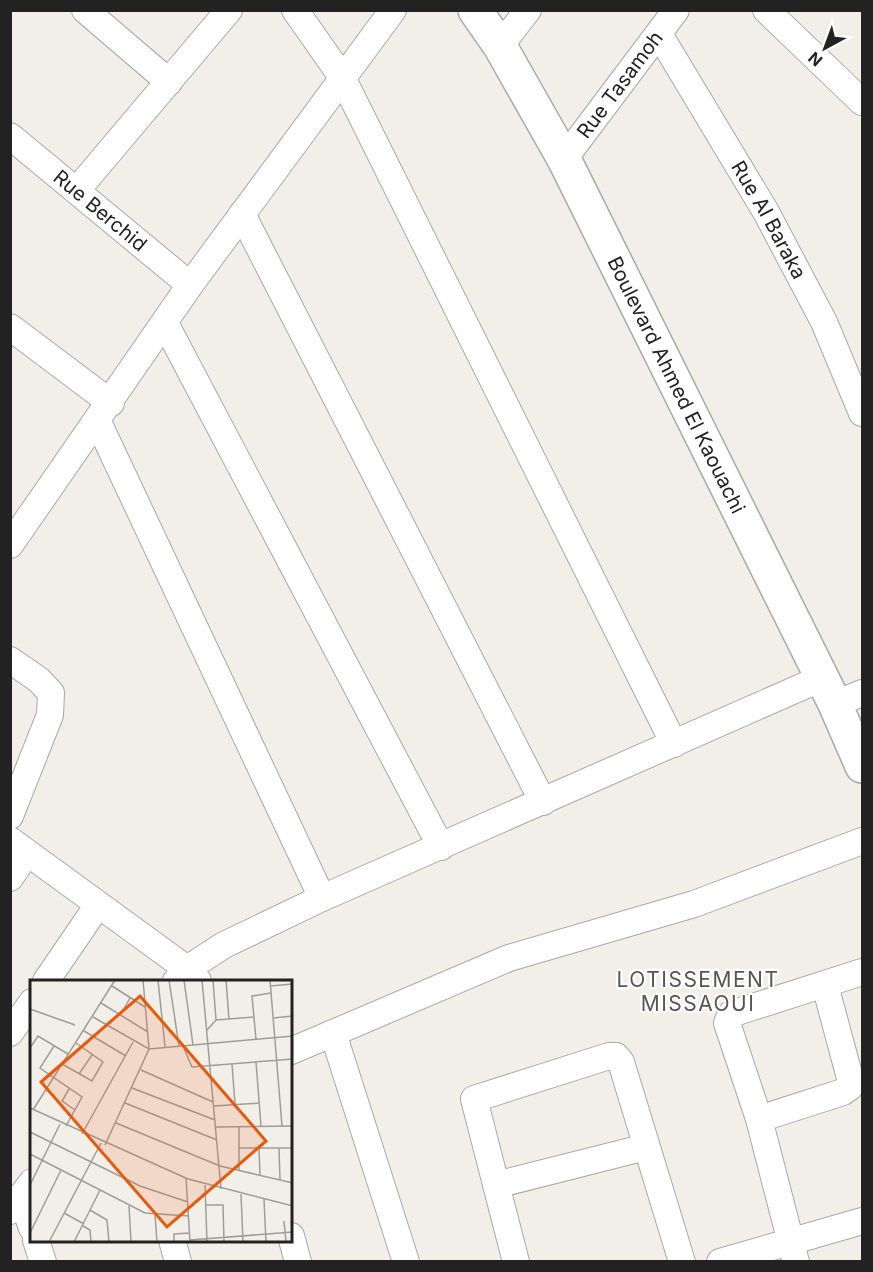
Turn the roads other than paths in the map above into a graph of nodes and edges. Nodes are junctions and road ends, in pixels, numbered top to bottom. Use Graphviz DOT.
graph roads {
  1 [pos="85,10"];
  2 [pos="230,10"];
  3 [pos="294,10"];
  4 [pos="393,10"];
  5 [pos="475,10"];
  6 [pos="528,10"];
  7 [pos="676,10"];
  8 [pos="766,10"];
  9 [pos="659,34"];
  10 [pos="500,46"];
  11 [pos="342,77"];
  12 [pos="169,82"];
  13 [pos="862,102"];
  14 [pos="10,136"];
  15 [pos="564,159"];
  16 [pos="77,190"];
  17 [pos="242,214"];
  18 [pos="190,285"];
  19 [pos="165,323"];
  20 [pos="10,327"];
  21 [pos="104,413"];
  22 [pos="862,413"];
  23 [pos="10,545"];
  24 [pos="10,660"];
  25 [pos="840,692"];
  26 [pos="674,744"];
  27 [pos="862,766"];
  28 [pos="543,802"];
  29 [pos="10,816"];
  30 [pos="862,841"];
  31 [pos="19,846"];
  32 [pos="441,847"];
  33 [pos="10,878"];
  34 [pos="322,898"];
  35 [pos="98,905"];
  36 [pos="862,972"];
  37 [pos="187,977"];
  38 [pos="47,980"];
  39 [pos="825,985"];
  40 [pos="30,1005"];
  41 [pos="10,1033"];
  42 [pos="333,1033"];
  43 [pos="292,1051"];
  44 [pos="759,1119"];
  45 [pos="646,1147"];
  46 [pos="496,1185"];
  47 [pos="21,1196"];
  48 [pos="862,1221"];
  49 [pos="30,1222"];
  50 [pos="292,1240"];
  51 [pos="37,1242"];
  52 [pos="173,1242"];
  53 [pos="794,1251"];
  54 [pos="43,1262"];
  55 [pos="178,1262"];
  56 [pos="298,1262"];
  57 [pos="406,1262"];
  58 [pos="516,1262"];
  59 [pos="682,1262"];
  60 [pos="720,1262"];
  1 -- 12 [label="street"];
  2 -- 12 [label="street"];
  3 -- 11 [label="street"];
  4 -- 11 [label="street"];
  5 -- 10 [label="street, Boulevard Ahmed El Kaouachi"];
  6 -- 10 [label="street"];
  7 -- 9 [label="street, Rue Tasamoh"];
  8 -- 13 [label="street"];
  9 -- 15 [label="street, Rue Tasamoh"];
  9 -- 22 [label="street, Rue Al Baraka"];
  10 -- 15 [label="street, Boulevard Ahmed El Kaouachi"];
  11 -- 17 [label="street"];
  11 -- 26 [label="street"];
  12 -- 16 [label="street"];
  14 -- 16 [label="street, Rue Berchid"];
  15 -- 25 [label="street, Boulevard Ahmed El Kaouachi"];
  16 -- 18 [label="street, Rue Berchid"];
  17 -- 18 [label="street"];
  17 -- 28 [label="street"];
  18 -- 19 [label="street"];
  19 -- 21 [label="street"];
  19 -- 32 [label="street"];
  20 -- 21 [label="street"];
  21 -- 23 [label="street"];
  21 -- 34 [label="street"];
  24 -- 29 [label="street"];
  25 -- 26 [label="street"];
  25 -- 27 [label="street, Boulevard Ahmed El Kaouachi"];
  26 -- 28 [label="street"];
  28 -- 32 [label="street"];
  30 -- 42 [label="street"];
  31 -- 33 [label="street"];
  31 -- 35 [label="street"];
  32 -- 34 [label="street"];
  34 -- 37 [label="street"];
  35 -- 37 [label="street"];
  35 -- 38 [label="street"];
  36 -- 39 [label="street"];
  39 -- 44 [label="street"];
  39 -- 44 [label="street"];
  40 -- 41 [label="street"];
  42 -- 43 [label="street"];
  42 -- 57 [label="street"];
  44 -- 53 [label="street"];
  45 -- 46 [label="street"];
  45 -- 46 [label="street"];
  45 -- 59 [label="street"];
  46 -- 58 [label="street"];
  47 -- 49 [label="street"];
  48 -- 53 [label="street"];
  50 -- 56 [label="street"];
  51 -- 54 [label="street"];
  52 -- 55 [label="street"];
  53 -- 60 [label="street"];
}
